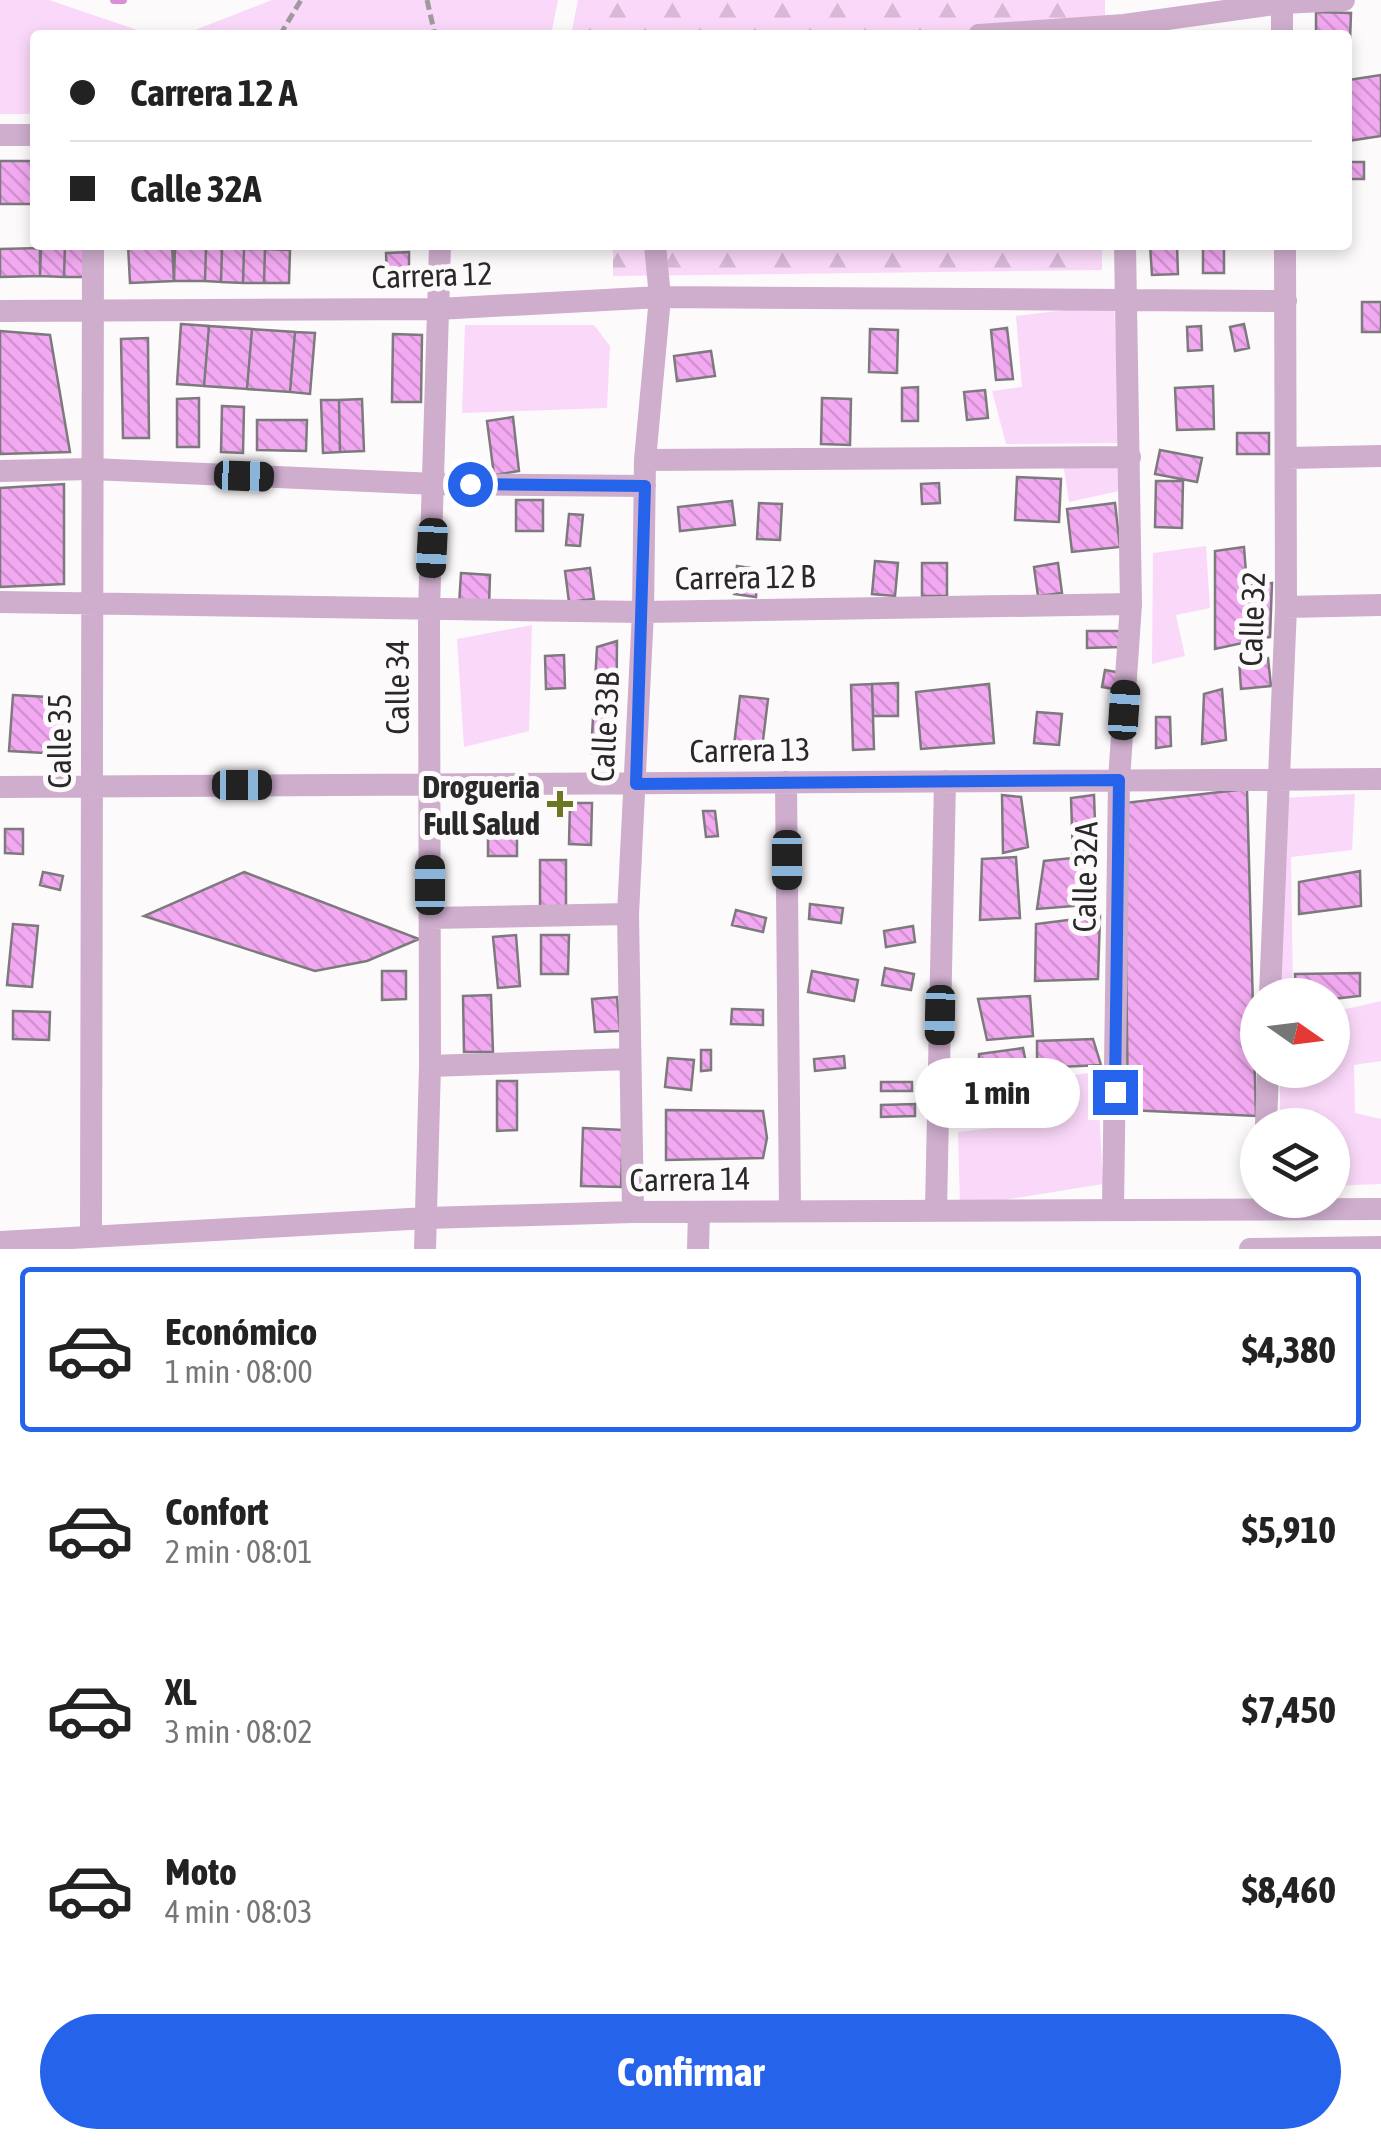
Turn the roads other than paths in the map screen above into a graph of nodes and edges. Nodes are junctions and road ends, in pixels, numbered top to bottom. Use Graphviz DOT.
graph roads {
  1 [pos="1344,0"];
  2 [pos="1282,3"];
  3 [pos="1124,30"];
  4 [pos="1282,30"];
  5 [pos="0,135"];
  6 [pos="30,135"];
  7 [pos="93,250"];
  8 [pos="440,250"];
  9 [pos="655,250"];
  10 [pos="1125,250"];
  11 [pos="1286,250"];
  12 [pos="660,297"];
  13 [pos="1286,301"];
  14 [pos="1126,302"];
  15 [pos="0,310"];
  16 [pos="438,310"];
  17 [pos="93,312"];
  18 [pos="1381,456"];
  19 [pos="1130,457"];
  20 [pos="1287,458"];
  21 [pos="645,460"];
  22 [pos="92,469"];
  23 [pos="0,471"];
  24 [pos="435,484"];
  25 [pos="645,486"];
  26 [pos="92,601"];
  27 [pos="0,602"];
  28 [pos="1132,604"];
  29 [pos="1381,605"];
  30 [pos="1286,607"];
  31 [pos="429,611"];
  32 [pos="643,612"];
  33 [pos="1381,778"];
  34 [pos="1276,779"];
  35 [pos="1119,780"];
  36 [pos="945,781"];
  37 [pos="786,782"];
  38 [pos="430,784"];
  39 [pos="636,784"];
  40 [pos="92,786"];
  41 [pos="0,787"];
  42 [pos="628,914"];
  43 [pos="430,918"];
  44 [pos="1270,978"];
  45 [pos="629,1059"];
  46 [pos="430,1066"];
  47 [pos="1240,1206"];
  48 [pos="1350,1207"];
  49 [pos="1381,1208"];
  50 [pos="1113,1209"];
  51 [pos="936,1210"];
  52 [pos="790,1211"];
  53 [pos="633,1212"];
  54 [pos="699,1212"];
  55 [pos="426,1218"];
  56 [pos="1264,1218"];
  57 [pos="91,1237"];
  58 [pos="0,1242"];
  59 [pos="1381,1247"];
  60 [pos="425,1249"];
  61 [pos="698,1249"];
  62 [pos="1250,1249"];
  63 [pos="1264,1249"];
  1 -- 2 [label="street"];
  2 -- 3 [label="street"];
  2 -- 4 [label="street"];
  5 -- 6 [label="street"];
  7 -- 17 [label="street, Calle 35"];
  8 -- 16 [label="street, Calle 34"];
  9 -- 12 [label="street, Calle 33B"];
  10 -- 14 [label="street, Calle 32A"];
  11 -- 13 [label="street, Calle 32"];
  12 -- 14 [label="street, Carrera 12"];
  12 -- 16 [label="street, Carrera 12"];
  12 -- 21 [label="street, Calle 33B"];
  13 -- 14 [label="street, Carrera 12"];
  13 -- 20 [label="street, Calle 32"];
  14 -- 19 [label="street, Calle 32A"];
  15 -- 17 [label="street, Carrera 12"];
  16 -- 17 [label="street, Carrera 12"];
  16 -- 24 [label="street, Calle 34"];
  17 -- 22 [label="street, Calle 35"];
  18 -- 20 [label="street"];
  19 -- 21 [label="street"];
  19 -- 28 [label="street, Calle 32A"];
  20 -- 30 [label="street, Calle 32"];
  21 -- 25 [label="street, Calle 33B"];
  22 -- 23 [label="street"];
  22 -- 24 [label="street"];
  22 -- 26 [label="street, Calle 35"];
  24 -- 25 [label="street"];
  24 -- 31 [label="street, Calle 34"];
  25 -- 32 [label="street, Calle 33B"];
  26 -- 27 [label="street, Carrera 12 B"];
  26 -- 31 [label="street, Carrera 12 B"];
  26 -- 40 [label="street, Calle 35"];
  28 -- 32 [label="street, Carrera 12 B"];
  28 -- 35 [label="street, Calle 32A"];
  29 -- 30 [label="street"];
  30 -- 34 [label="street, Calle 32"];
  31 -- 32 [label="street, Carrera 12 B"];
  31 -- 38 [label="street, Calle 34"];
  32 -- 39 [label="street, Calle 33B"];
  33 -- 34 [label="street, Carrera 13"];
  34 -- 35 [label="street, Carrera 13"];
  34 -- 44 [label="street, Calle 32"];
  35 -- 36 [label="street, Carrera 13"];
  35 -- 50 [label="street, Calle 32A"];
  36 -- 37 [label="street, Carrera 13"];
  36 -- 51 [label="street"];
  37 -- 39 [label="street, Carrera 13"];
  37 -- 52 [label="street"];
  38 -- 39 [label="street, Carrera 13"];
  38 -- 40 [label="street, Carrera 13"];
  38 -- 43 [label="street, Calle 34"];
  39 -- 42 [label="street, Calle 33B"];
  40 -- 41 [label="street, Carrera 13"];
  40 -- 57 [label="street, Calle 35"];
  42 -- 43 [label="street"];
  42 -- 45 [label="street, Calle 33B"];
  43 -- 46 [label="street, Calle 34"];
  45 -- 46 [label="street"];
  45 -- 53 [label="street, Calle 33B"];
  46 -- 55 [label="street, Calle 34"];
  47 -- 50 [label="street, Carrera 14"];
  48 -- 49 [label="street, Carrera 14"];
  50 -- 51 [label="street, Carrera 14"];
  51 -- 52 [label="street, Carrera 14"];
  52 -- 54 [label="street, Carrera 14"];
  53 -- 54 [label="street, Carrera 14"];
  53 -- 55 [label="street, Carrera 14"];
  54 -- 61 [label="street"];
  55 -- 57 [label="street, Carrera 14"];
  55 -- 60 [label="street, Calle 34"];
  56 -- 63 [label="street"];
  57 -- 58 [label="street, Carrera 14"];
  59 -- 63 [label="street"];
  62 -- 63 [label="street"];
}
